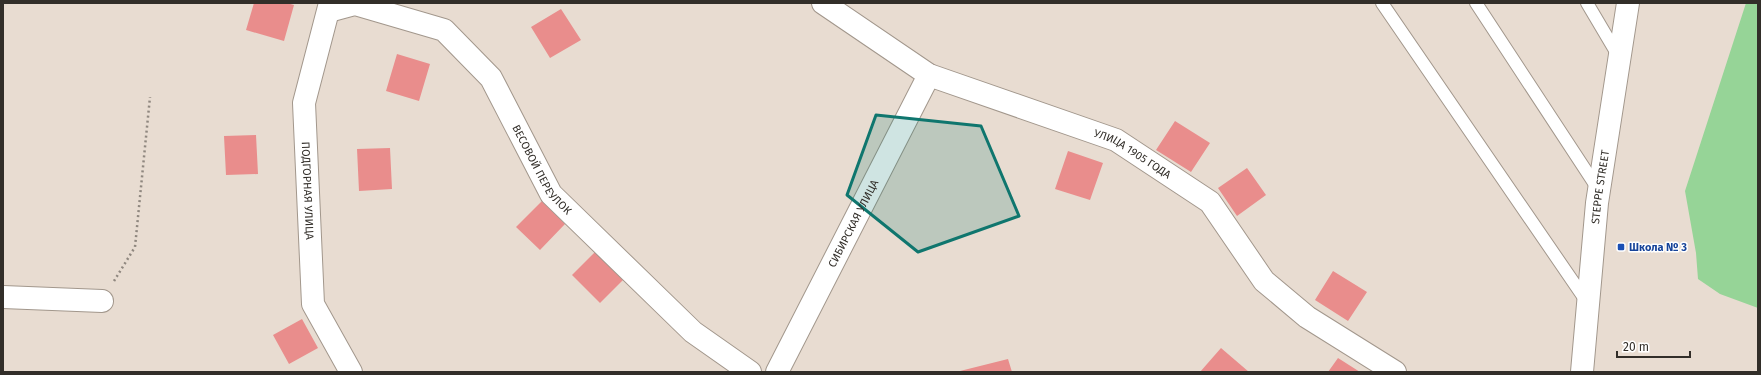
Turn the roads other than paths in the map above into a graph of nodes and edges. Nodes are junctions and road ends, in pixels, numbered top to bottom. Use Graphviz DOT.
graph roads {
  1 [pos="823,3"];
  2 [pos="1382,3"];
  3 [pos="1476,3"];
  4 [pos="1586,3"];
  5 [pos="1628,3"];
  6 [pos="330,7"];
  7 [pos="1620,57"];
  8 [pos="928,75"];
  9 [pos="1599,190"];
  10 [pos="3,297"];
  11 [pos="102,301"];
  12 [pos="1588,304"];
  13 [pos="350,372"];
  14 [pos="750,372"];
  15 [pos="777,372"];
  16 [pos="1395,372"];
  17 [pos="1582,372"];
  1 -- 8 [label="street, УЛИЦА 1905 ГОДА"];
  2 -- 12 [label="lane"];
  3 -- 9 [label="lane"];
  4 -- 7 [label="lane"];
  5 -- 7 [label="street, STEPPE STREET"];
  6 -- 13 [label="street, ПОДГОРНАЯ УЛИЦА"];
  6 -- 14 [label="street, ВЕСОВОЙ ПЕРЕУЛОК"];
  7 -- 9 [label="street, STEPPE STREET"];
  8 -- 15 [label="street, СИБИРСКАЯ УЛИЦА"];
  8 -- 16 [label="street, УЛИЦА 1905 ГОДА"];
  9 -- 12 [label="street, STEPPE STREET"];
  10 -- 11 [label="street"];
  12 -- 17 [label="street, STEPPE STREET"];
}
